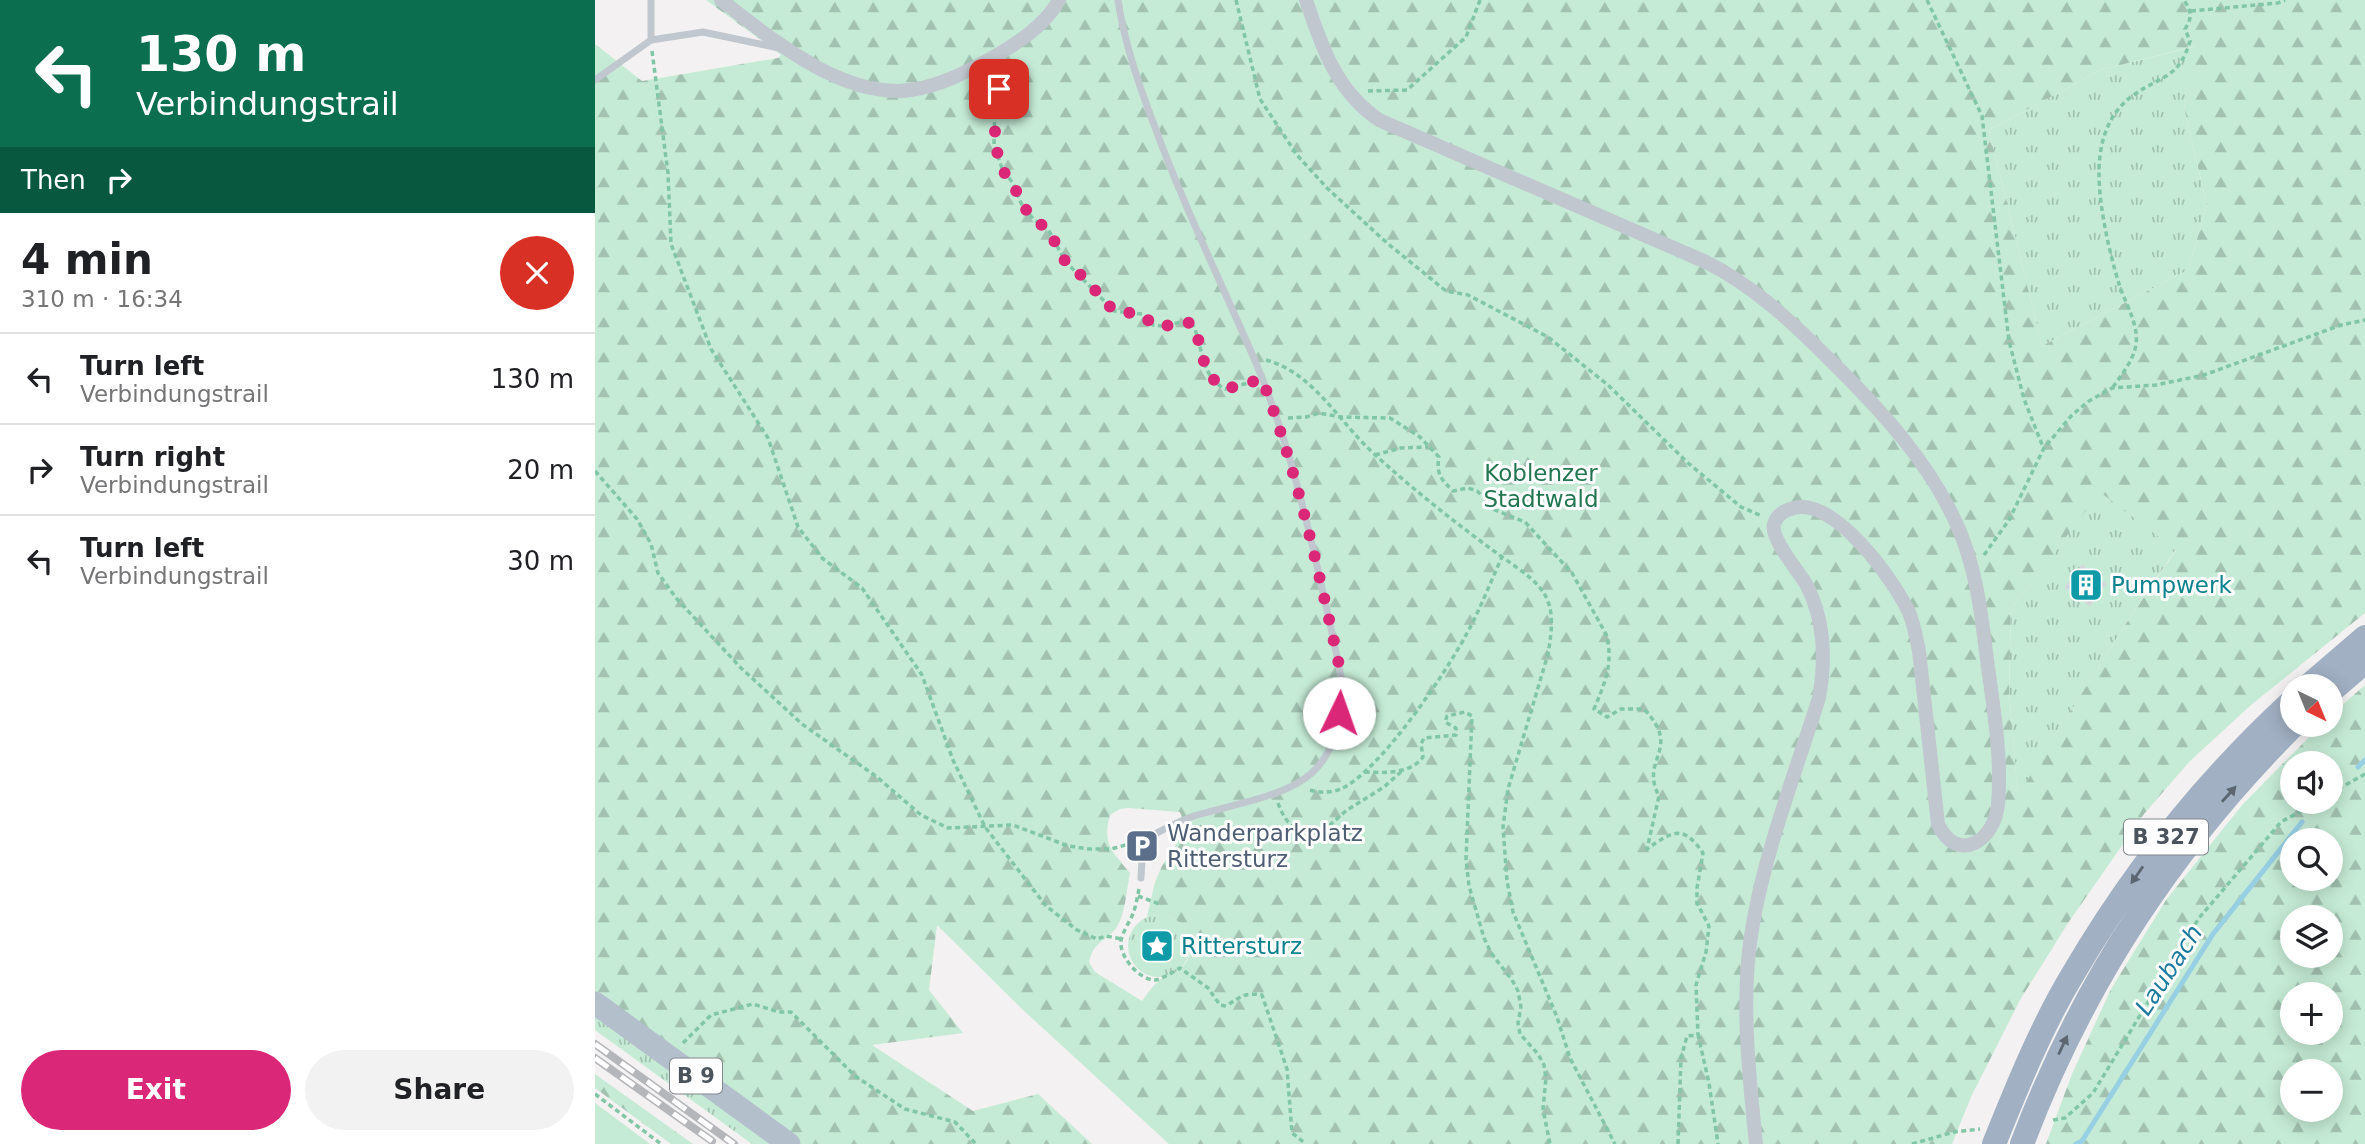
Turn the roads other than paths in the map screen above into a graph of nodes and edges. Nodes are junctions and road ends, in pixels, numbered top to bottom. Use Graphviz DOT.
graph roads {
  1 [pos="651,0"];
  2 [pos="721,0"];
  3 [pos="1059,0"];
  4 [pos="1118,0"];
  5 [pos="1305,0"];
  6 [pos="651,40"];
  7 [pos="781,44"];
  8 [pos="595,80"];
  9 [pos="2365,637"];
  10 [pos="2365,662"];
  11 [pos="2322,674"];
  12 [pos="2343,681"];
  13 [pos="2280,712"];
  14 [pos="2283,737"];
  15 [pos="1142,878"];
  16 [pos="595,1003"];
  17 [pos="1988,1136"];
  18 [pos="789,1144"];
  19 [pos="1756,1144"];
  20 [pos="2022,1144"];
  1 -- 6 [label="lane"];
  2 -- 7 [label="street"];
  3 -- 7 [label="street"];
  4 -- 15 [label="lane"];
  5 -- 19 [label="street"];
  6 -- 7 [label="lane"];
  6 -- 8 [label="lane"];
  9 -- 11 [label="highway"];
  10 -- 12 [label="highway"];
  13 -- 17 [label="highway, B 327, one-way"];
  20 -- 14 [label="highway, B 327, one-way"];
  16 -- 18 [label="main road, B 9"];
}
